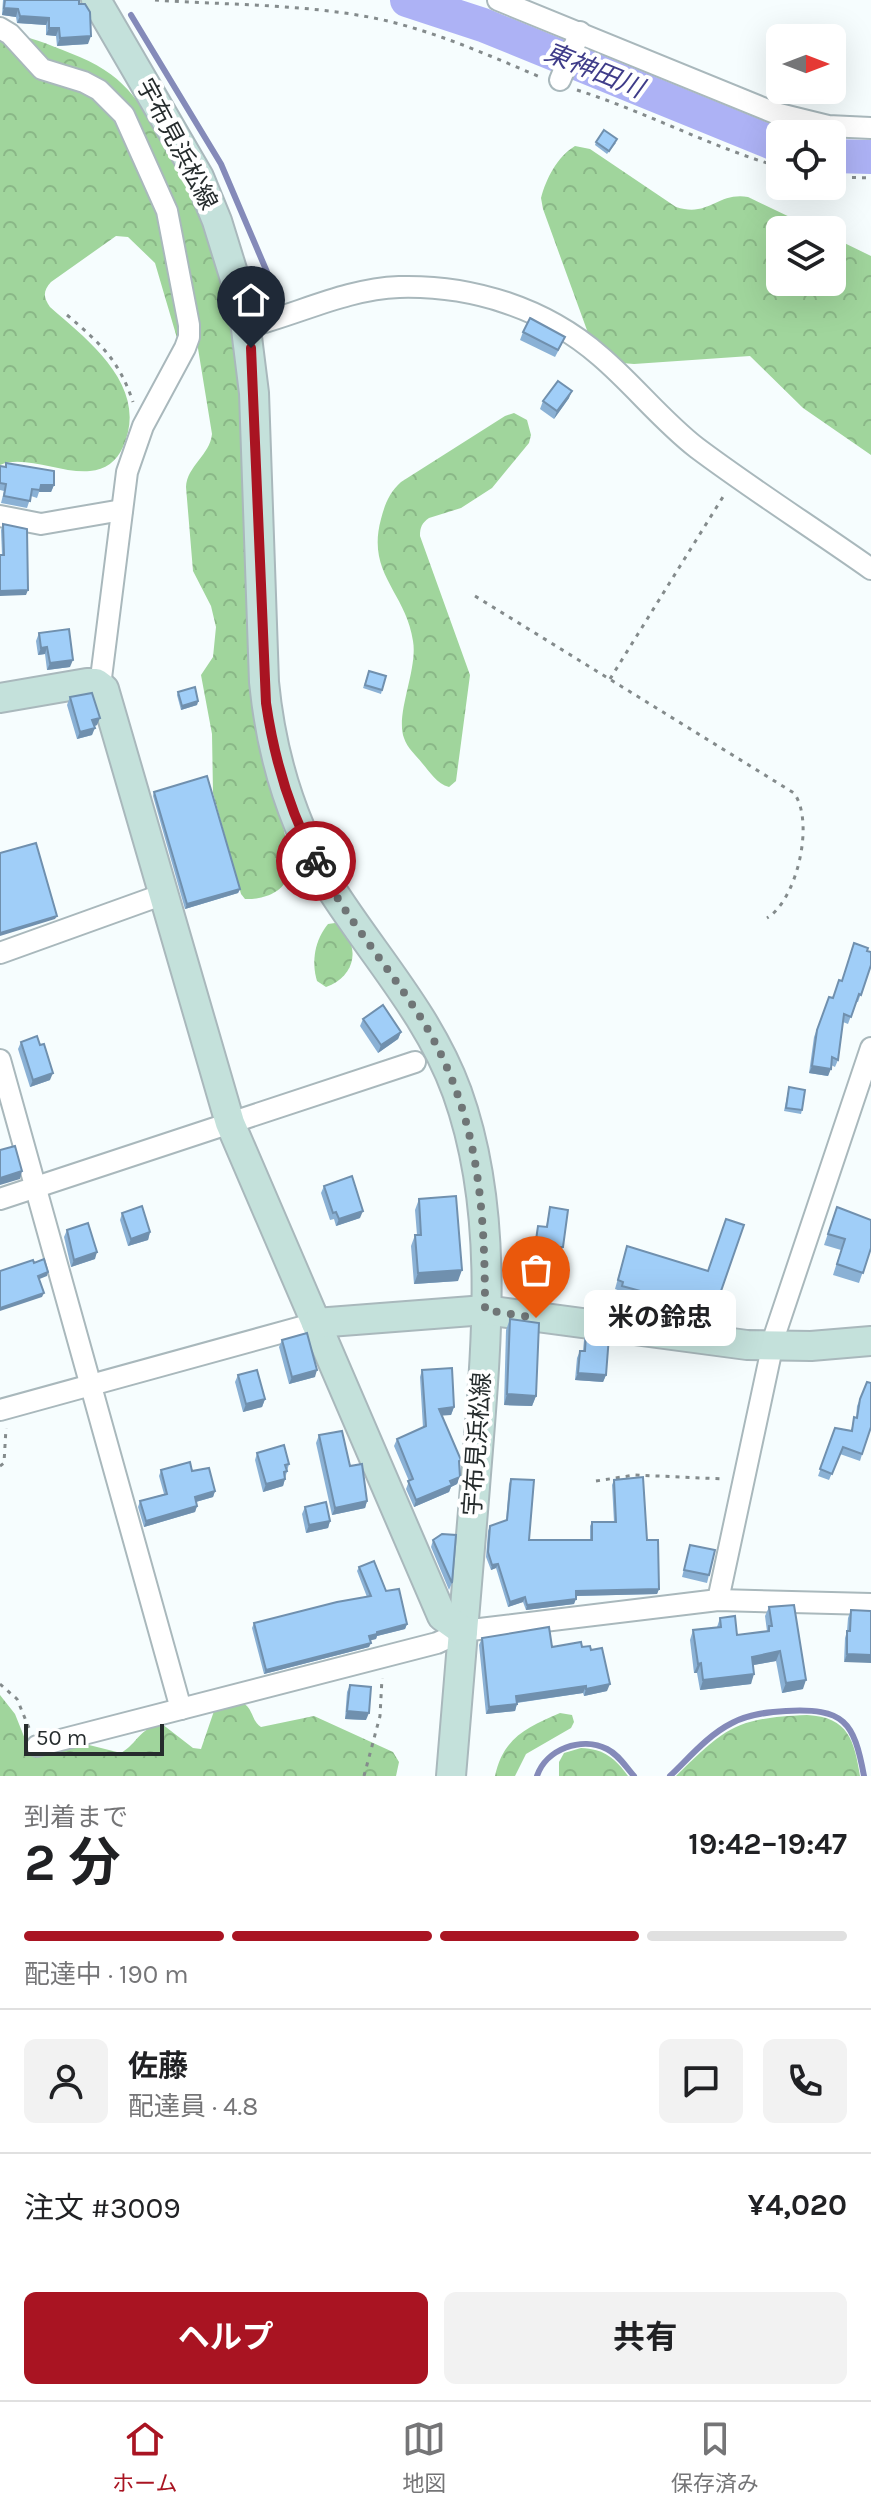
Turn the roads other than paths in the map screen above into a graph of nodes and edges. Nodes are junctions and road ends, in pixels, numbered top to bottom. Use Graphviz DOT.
graph roads {
  1 [pos="96,0"];
  2 [pos="498,0"];
  3 [pos="0,28"];
  4 [pos="579,34"];
  5 [pos="559,82"];
  6 [pos="871,128"];
  7 [pos="247,327"];
  8 [pos="122,510"];
  9 [pos="0,516"];
  10 [pos="871,569"];
  11 [pos="100,686"];
  12 [pos="0,698"];
  13 [pos="164,894"];
  14 [pos="0,953"];
  15 [pos="871,1048"];
  16 [pos="0,1060"];
  17 [pos="415,1062"];
  18 [pos="230,1123"];
  19 [pos="36,1188"];
  20 [pos="0,1199"];
  21 [pos="485,1310"];
  22 [pos="316,1323"];
  23 [pos="871,1341"];
  24 [pos="772,1347"];
  25 [pos="91,1385"];
  26 [pos="3,1409"];
  27 [pos="718,1600"];
  28 [pos="871,1604"];
  29 [pos="463,1631"];
  30 [pos="181,1709"];
  31 [pos="37,1746"];
  32 [pos="451,1776"];
  1 -- 7 [label="main road, 宇布見浜松線"];
  2 -- 4 [label="street"];
  3 -- 8 [label="street"];
  4 -- 5 [label="street"];
  4 -- 6 [label="street"];
  7 -- 10 [label="street"];
  7 -- 21 [label="main road, 宇布見浜松線"];
  8 -- 9 [label="street"];
  8 -- 11 [label="street"];
  11 -- 12 [label="main road"];
  11 -- 13 [label="main road"];
  13 -- 14 [label="street"];
  13 -- 18 [label="main road"];
  15 -- 24 [label="street"];
  16 -- 19 [label="street"];
  17 -- 18 [label="street"];
  18 -- 19 [label="street"];
  18 -- 22 [label="main road"];
  19 -- 20 [label="street"];
  19 -- 25 [label="street"];
  21 -- 22 [label="main road"];
  21 -- 24 [label="main road"];
  21 -- 29 [label="main road, 宇布見浜松線"];
  22 -- 25 [label="street"];
  22 -- 29 [label="main road"];
  23 -- 24 [label="main road"];
  24 -- 27 [label="street"];
  25 -- 26 [label="street"];
  25 -- 30 [label="street"];
  27 -- 28 [label="street"];
  27 -- 29 [label="street"];
  29 -- 30 [label="street"];
  29 -- 32 [label="main road, 宇布見浜松線"];
  30 -- 31 [label="street"];
}
